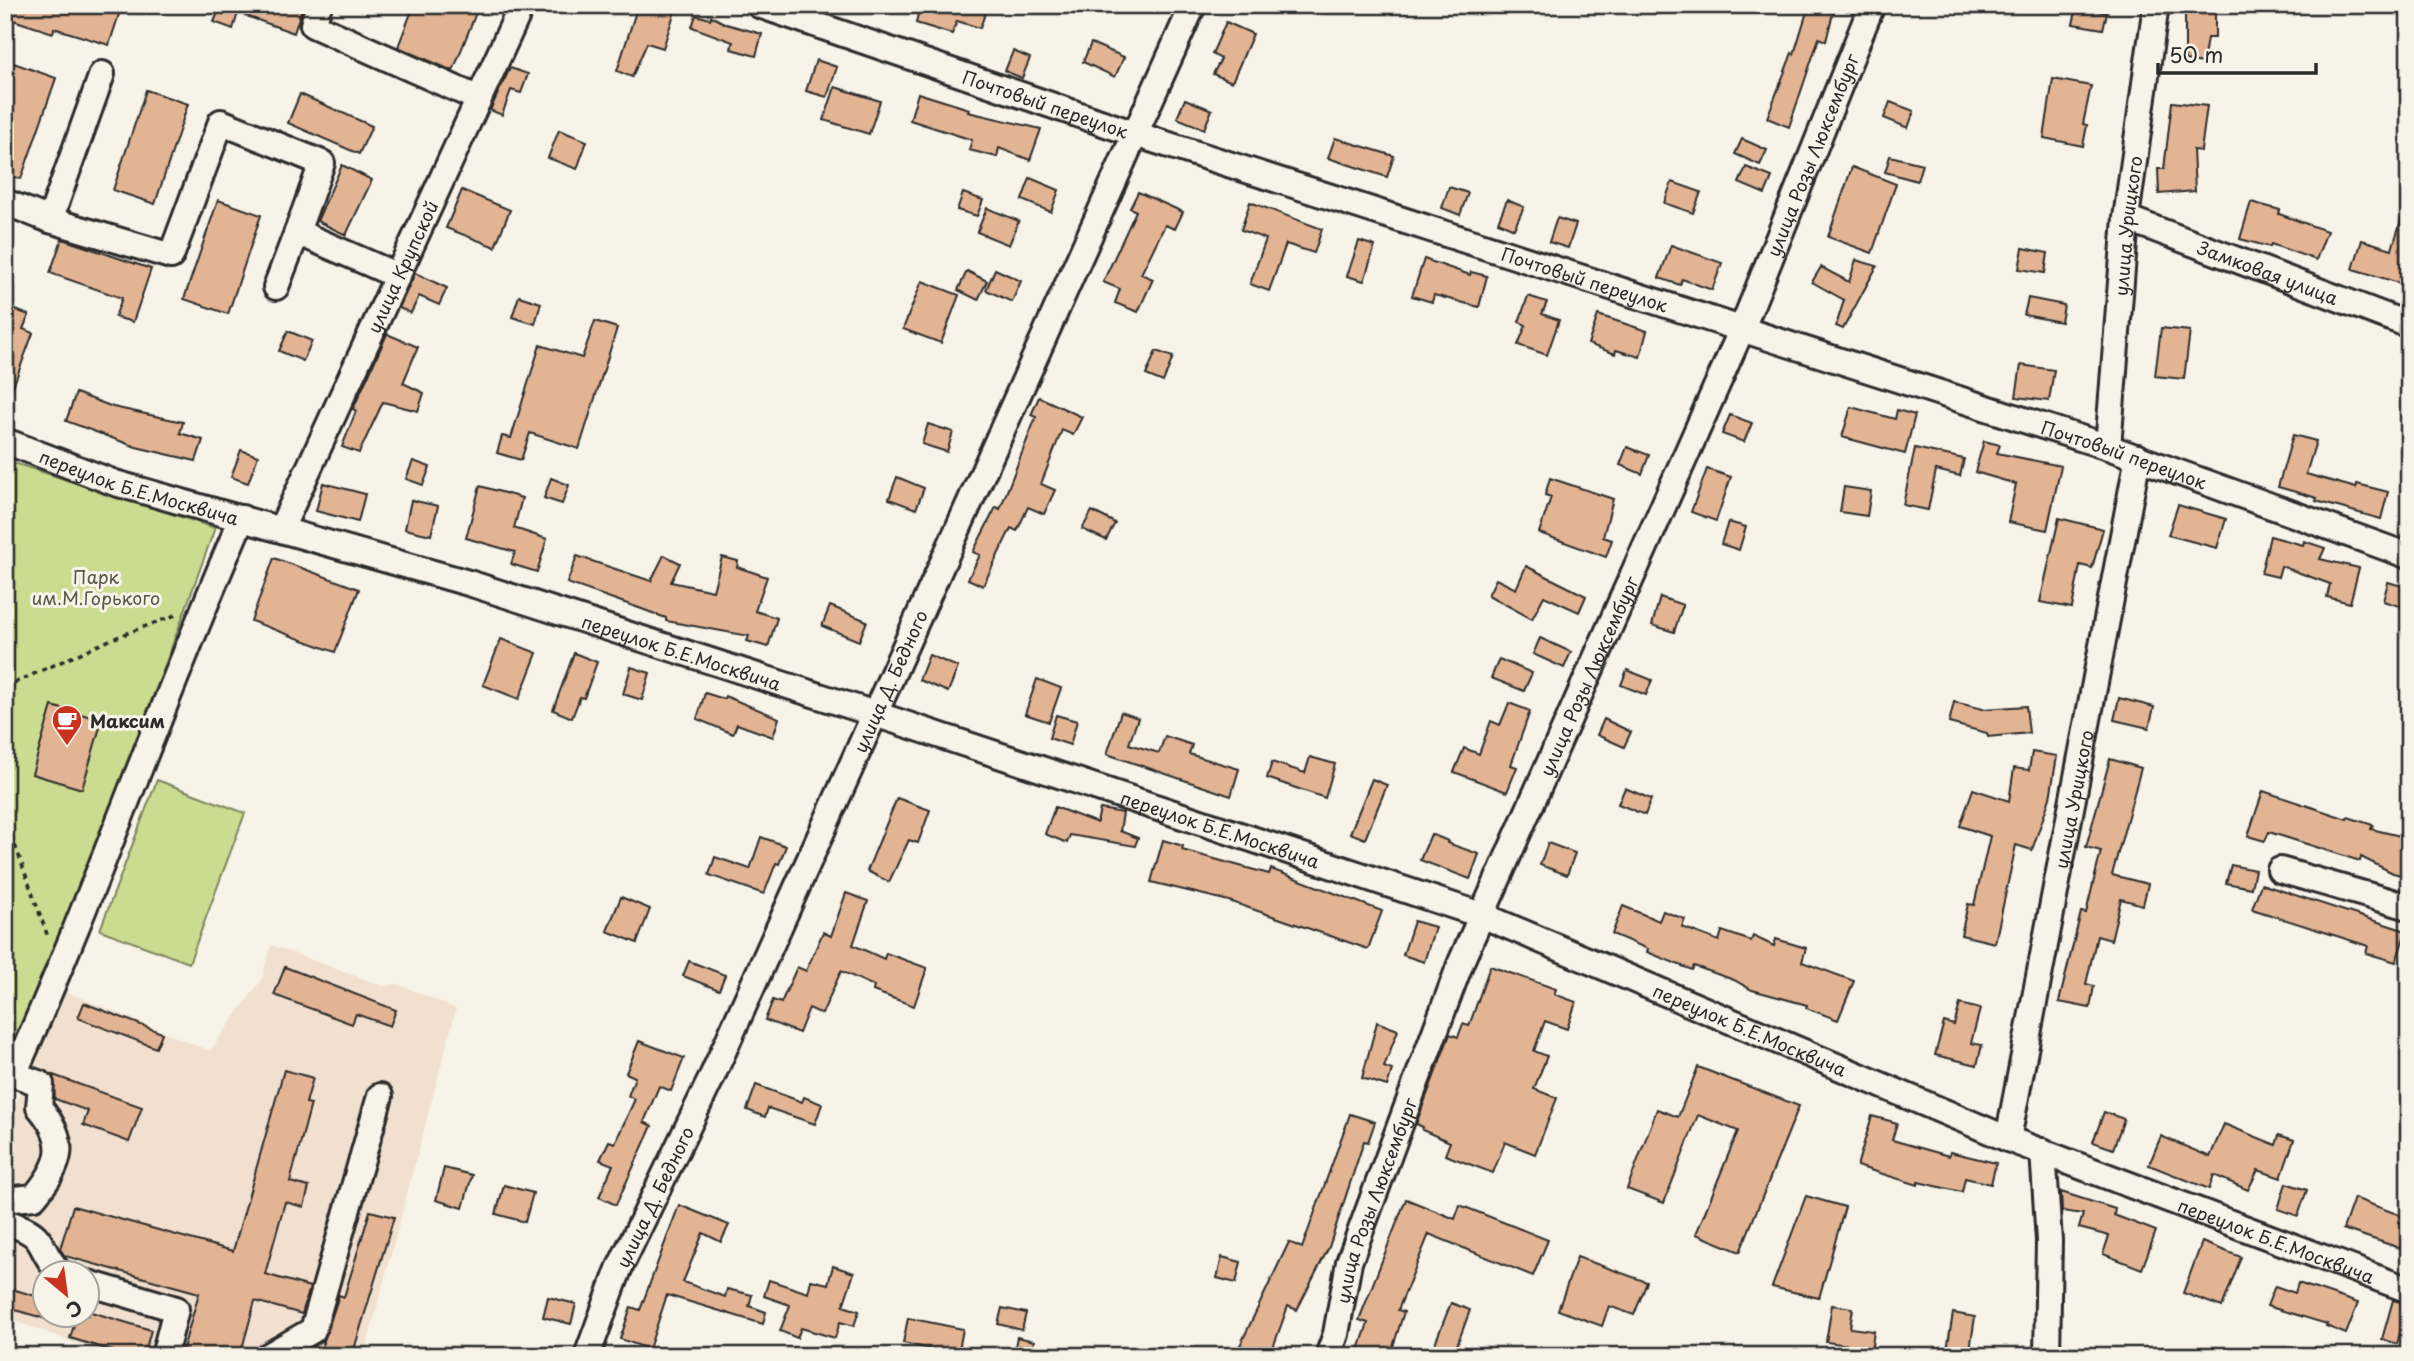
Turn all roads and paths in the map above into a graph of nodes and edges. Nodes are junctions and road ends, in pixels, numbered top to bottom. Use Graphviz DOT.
graph roads {
  1 [pos="319,5"];
  2 [pos="522,5"];
  3 [pos="759,5"];
  4 [pos="1193,5"];
  5 [pos="1872,5"];
  6 [pos="2156,5"];
  7 [pos="102,74"];
  8 [pos="479,99"];
  9 [pos="1135,134"];
  10 [pos="5,202"];
  11 [pos="2126,218"];
  12 [pos="50,220"];
  13 [pos="297,232"];
  14 [pos="398,276"];
  15 [pos="276,287"];
  16 [pos="2409,325"];
  17 [pos="1741,331"];
  18 [pos="5,442"];
  19 [pos="2108,447"];
  20 [pos="2138,457"];
  21 [pos="242,517"];
  22 [pos="281,529"];
  23 [pos="2409,556"];
  24 [pos="200,613"];
  25 [pos="5,687"];
  26 [pos="874,713"];
  27 [pos="5,817"];
  28 [pos="2280,870"];
  29 [pos="2409,907"];
  30 [pos="1484,916"];
  31 [pos="58,975"];
  32 [pos="10,1073"];
  33 [pos="380,1096"];
  34 [pos="2008,1139"];
  35 [pos="2043,1151"];
  36 [pos="5,1200"];
  37 [pos="5,1222"];
  38 [pos="51,1260"];
  39 [pos="102,1287"];
  40 [pos="2409,1290"];
  41 [pos="164,1356"];
  42 [pos="268,1356"];
  43 [pos="587,1356"];
  44 [pos="1328,1356"];
  45 [pos="2047,1356"];
  1 -- 8 [label="street"];
  2 -- 8 [label="street, улица Крупской"];
  3 -- 9 [label="street, Почтовый переулок"];
  4 -- 9 [label="street, улица Д. Бедного"];
  5 -- 17 [label="street, улица Розы Люксембург"];
  6 -- 11 [label="street, улица Урицкого"];
  7 -- 12 [label="street"];
  8 -- 14 [label="street, улица Крупской"];
  9 -- 17 [label="street, Почтовый переулок"];
  9 -- 26 [label="street, улица Д. Бедного"];
  10 -- 12 [label="street"];
  11 -- 16 [label="street, Замковая улица"];
  11 -- 19 [label="street, улица Урицкого"];
  12 -- 13 [label="street"];
  13 -- 14 [label="street"];
  13 -- 15 [label="street"];
  14 -- 22 [label="street, улица Крупской"];
  17 -- 19 [label="street, Почтовый переулок"];
  17 -- 30 [label="street, улица Розы Люксембург"];
  18 -- 21 [label="street, переулок Б.Е.Москвича"];
  19 -- 20 [label="street, Почтовый переулок"];
  20 -- 23 [label="street, Почтовый переулок"];
  20 -- 34 [label="street, улица Урицкого"];
  21 -- 22 [label="street, переулок Б.Е.Москвича"];
  21 -- 24 [label="street"];
  22 -- 26 [label="street, переулок Б.Е.Москвича"];
  24 -- 25 [label="path"];
  24 -- 31 [label="street"];
  26 -- 30 [label="street, переулок Б.Е.Москвича"];
  26 -- 43 [label="street, улица Д. Бедного"];
  27 -- 31 [label="path"];
  28 -- 29 [label="street"];
  30 -- 34 [label="street, переулок Б.Е.Москвича"];
  30 -- 44 [label="street, улица Розы Люксембург"];
  31 -- 32 [label="street"];
  32 -- 36 [label="street"];
  33 -- 42 [label="street"];
  34 -- 35 [label="street, переулок Б.Е.Москвича"];
  35 -- 40 [label="street, переулок Б.Е.Москвича"];
  35 -- 45 [label="street"];
  37 -- 38 [label="street"];
  39 -- 41 [label="street"];
}
